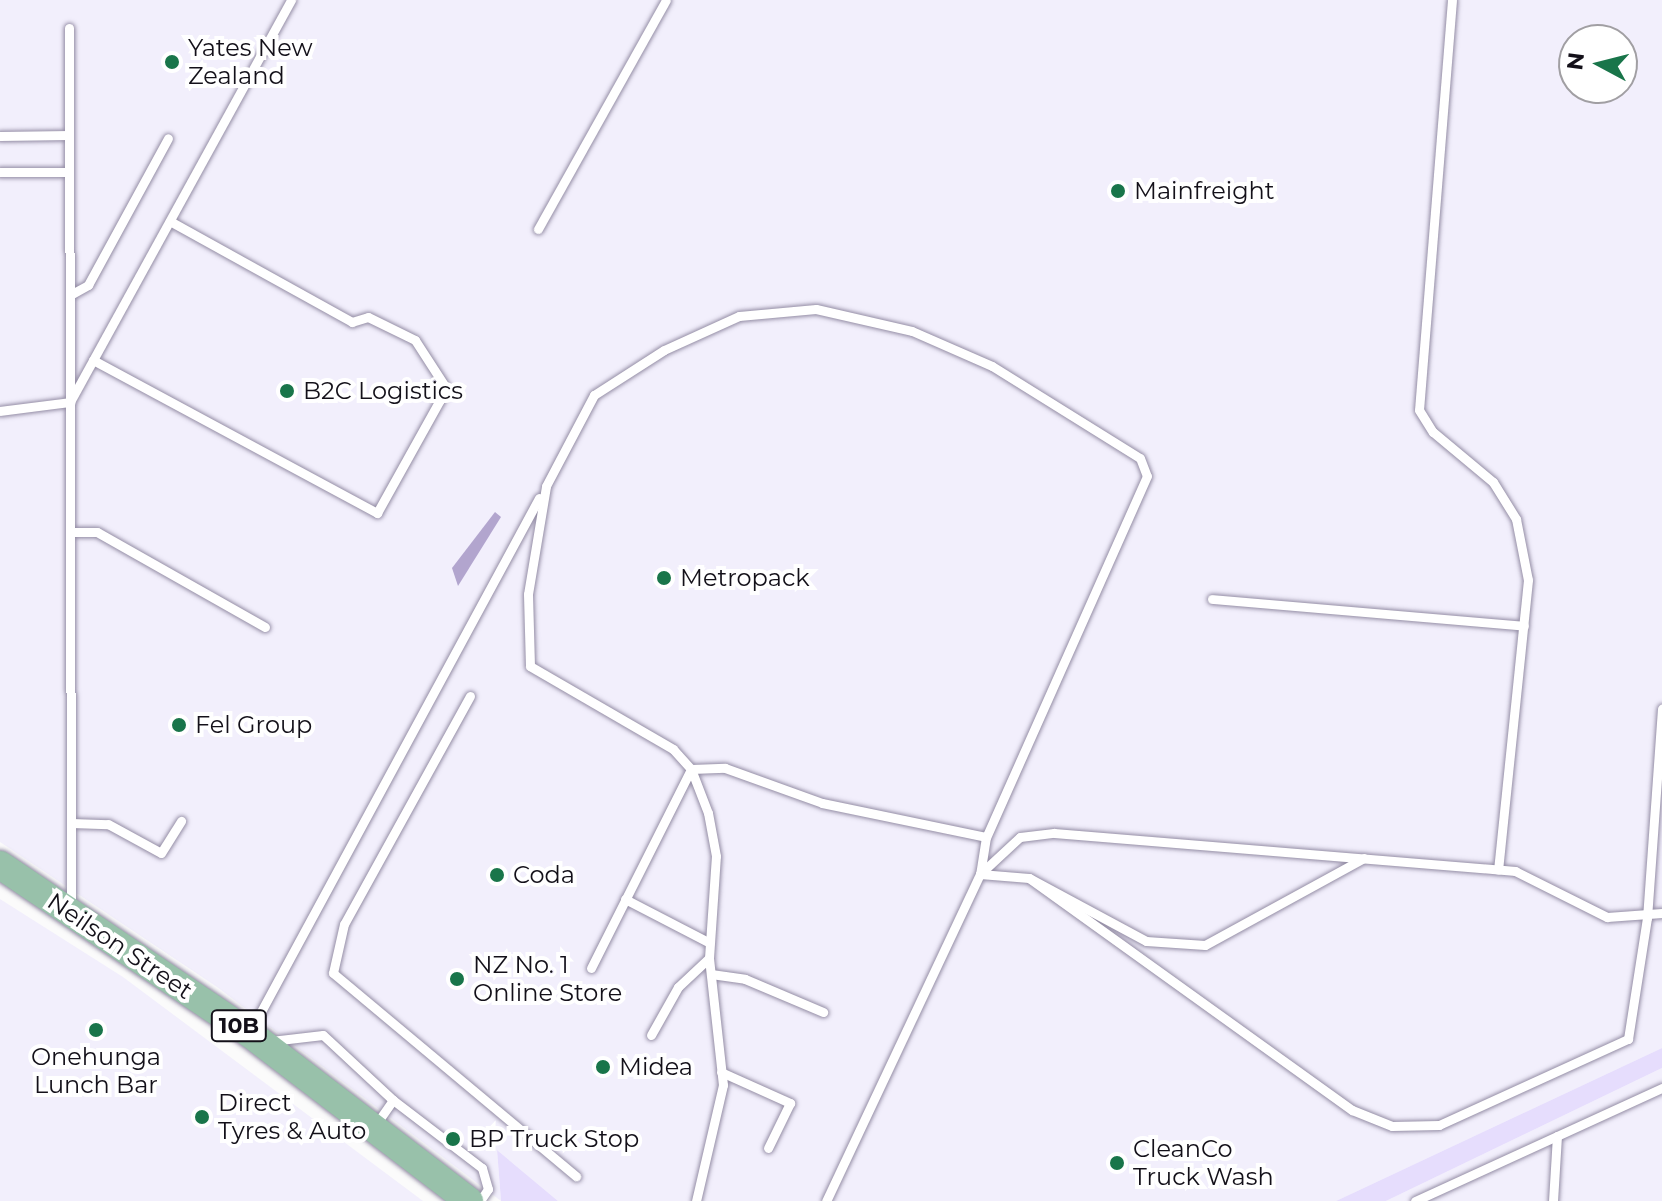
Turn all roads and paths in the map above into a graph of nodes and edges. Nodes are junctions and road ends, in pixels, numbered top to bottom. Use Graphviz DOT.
graph roads {
  1 [pos="291,0"];
  2 [pos="666,0"];
  3 [pos="1452,0"];
  4 [pos="69,28"];
  5 [pos="69,135"];
  6 [pos="0,136"];
  7 [pos="168,138"];
  8 [pos="0,172"];
  9 [pos="69,172"];
  10 [pos="170,221"];
  11 [pos="538,229"];
  12 [pos="70,295"];
  13 [pos="93,360"];
  14 [pos="70,402"];
  15 [pos="0,411"];
  16 [pos="548,481"];
  17 [pos="70,532"];
  18 [pos="1212,599"];
  19 [pos="1524,626"];
  20 [pos="265,627"];
  21 [pos="470,696"];
  22 [pos="1662,709"];
  23 [pos="691,769"];
  24 [pos="181,821"];
  25 [pos="71,823"];
  26 [pos="986,837"];
  27 [pos="1364,858"];
  28 [pos="0,865"];
  29 [pos="1498,869"];
  30 [pos="980,874"];
  31 [pos="1029,878"];
  32 [pos="625,899"];
  33 [pos="71,912"];
  34 [pos="1662,913"];
  35 [pos="1647,918"];
  36 [pos="708,942"];
  37 [pos="709,958"];
  38 [pos="591,968"];
  39 [pos="711,974"];
  40 [pos="823,1012"];
  41 [pos="651,1035"];
  42 [pos="255,1038"];
  43 [pos="721,1072"];
  44 [pos="1662,1088"];
  45 [pos="393,1100"];
  46 [pos="373,1128"];
  47 [pos="1557,1136"];
  48 [pos="768,1148"];
  49 [pos="576,1176"];
  50 [pos="1438,1196"];
  51 [pos="469,1201"];
  52 [pos="480,1201"];
  53 [pos="696,1201"];
  54 [pos="826,1201"];
  55 [pos="1415,1201"];
  56 [pos="1553,1201"];
  1 -- 10 [label="lane"];
  2 -- 11 [label="lane"];
  3 -- 19 [label="lane"];
  4 -- 5 [label="lane"];
  5 -- 6 [label="lane"];
  5 -- 9 [label="lane"];
  7 -- 12 [label="lane"];
  8 -- 9 [label="lane"];
  9 -- 12 [label="lane"];
  10 -- 13 [label="lane"];
  10 -- 13 [label="lane"];
  12 -- 14 [label="lane"];
  13 -- 14 [label="lane"];
  14 -- 15 [label="lane"];
  14 -- 17 [label="lane"];
  16 -- 23 [label="lane"];
  16 -- 26 [label="lane"];
  16 -- 42 [label="lane"];
  17 -- 20 [label="lane"];
  17 -- 25 [label="lane"];
  18 -- 19 [label="lane"];
  19 -- 29 [label="lane"];
  21 -- 49 [label="lane"];
  22 -- 35 [label="lane"];
  23 -- 26 [label="lane"];
  23 -- 32 [label="lane"];
  23 -- 36 [label="lane"];
  24 -- 25 [label="lane"];
  25 -- 33 [label="lane"];
  26 -- 30 [label="lane"];
  27 -- 29 [label="lane"];
  27 -- 30 [label="lane"];
  27 -- 31 [label="lane"];
  28 -- 33 [label="main road, Neilson Street / 10B"];
  29 -- 35 [label="lane"];
  30 -- 31 [label="lane"];
  30 -- 54 [label="lane"];
  31 -- 35 [label="lane"];
  32 -- 36 [label="lane"];
  32 -- 38 [label="lane"];
  33 -- 42 [label="main road, Neilson Street / 10B"];
  34 -- 35 [label="lane"];
  36 -- 37 [label="lane"];
  37 -- 39 [label="lane"];
  37 -- 41 [label="lane"];
  39 -- 40 [label="lane"];
  39 -- 43 [label="lane"];
  42 -- 45 [label="lane"];
  42 -- 46 [label="main road, Neilson Street / 10B"];
  43 -- 48 [label="lane"];
  43 -- 53 [label="lane"];
  44 -- 47 [label="lane"];
  45 -- 46 [label="lane"];
  45 -- 52 [label="lane"];
  46 -- 51 [label="main road, Neilson Street / 10B"];
  47 -- 50 [label="lane"];
  47 -- 56 [label="lane"];
  50 -- 55 [label="lane"];
}
